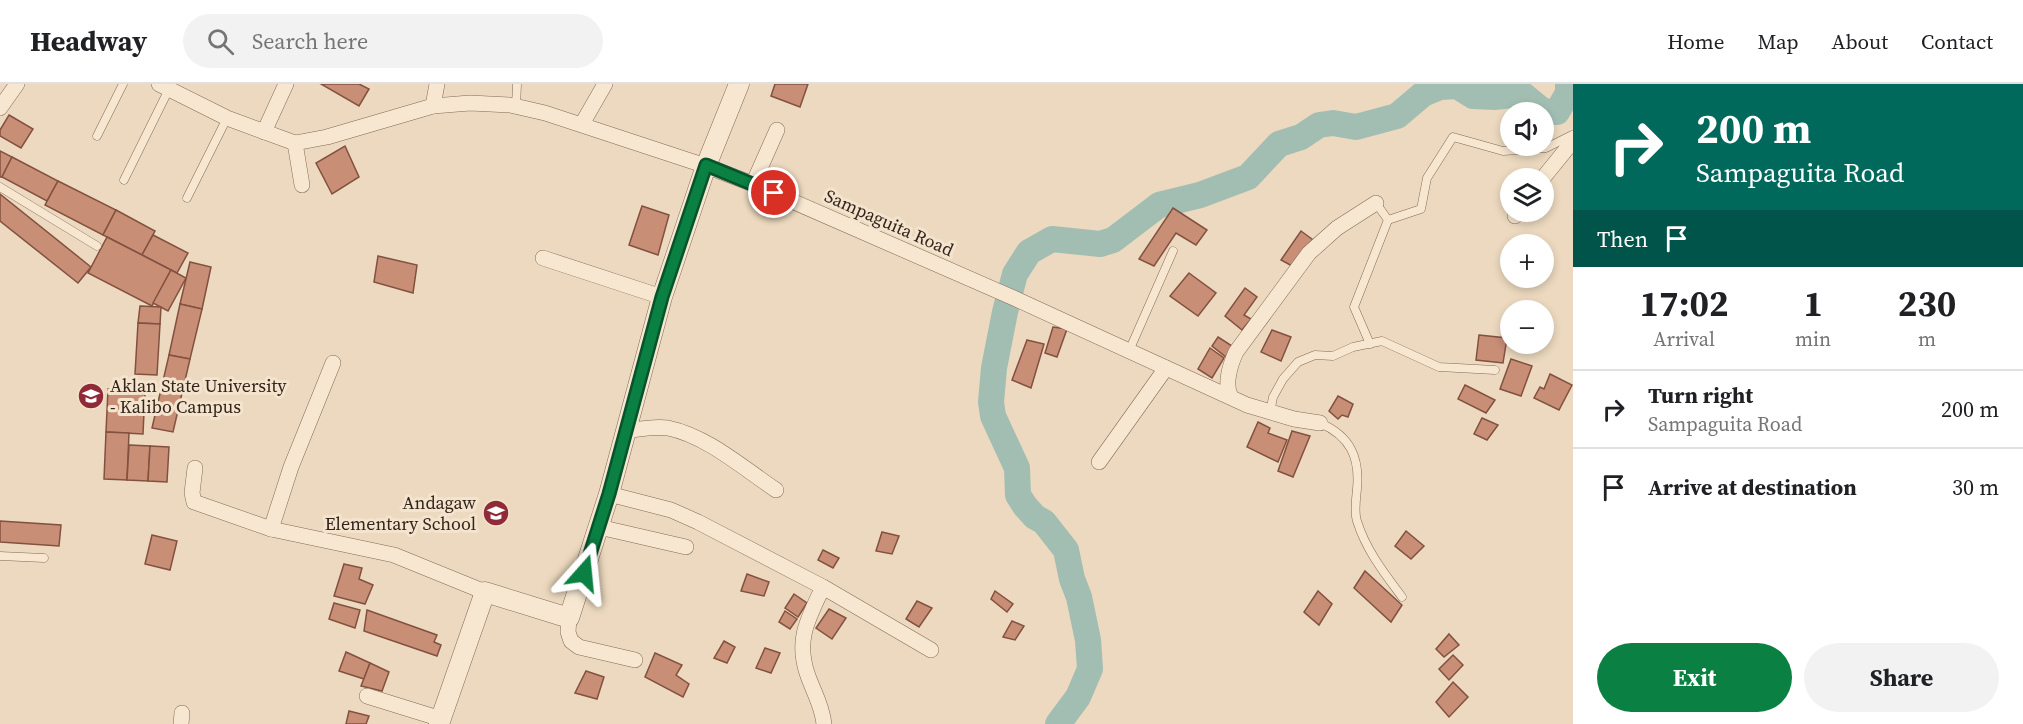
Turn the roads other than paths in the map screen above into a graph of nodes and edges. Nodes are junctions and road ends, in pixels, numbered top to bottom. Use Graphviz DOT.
graph roads {
  1 [pos="123,84"];
  2 [pos="286,84"];
  3 [pos="436,84"];
  4 [pos="517,84"];
  5 [pos="605,84"];
  6 [pos="739,84"];
  7 [pos="10,86"];
  8 [pos="164,86"];
  9 [pos="433,106"];
  10 [pos="516,107"];
  11 [pos="0,108"];
  12 [pos="227,118"];
  13 [pos="582,124"];
  14 [pos="777,130"];
  15 [pos="264,132"];
  16 [pos="1573,135"];
  17 [pos="97,136"];
  18 [pos="1573,141"];
  19 [pos="295,143"];
  20 [pos="706,165"];
  21 [pos="1551,168"];
  22 [pos="124,180"];
  23 [pos="753,183"];
  24 [pos="302,185"];
  25 [pos="0,187"];
  26 [pos="187,198"];
  27 [pos="1376,203"];
  28 [pos="1388,220"];
  29 [pos="97,246"];
  30 [pos="1173,251"];
  31 [pos="543,258"];
  32 [pos="662,297"];
  33 [pos="1370,344"];
  34 [pos="1129,351"];
  35 [pos="333,363"];
  36 [pos="1166,368"];
  37 [pos="1495,370"];
  38 [pos="1231,397"];
  39 [pos="1270,412"];
  40 [pos="1320,423"];
  41 [pos="626,431"];
  42 [pos="1099,462"];
  43 [pos="195,468"];
  44 [pos="776,490"];
  45 [pos="609,494"];
  46 [pos="599,527"];
  47 [pos="271,529"];
  48 [pos="686,547"];
  49 [pos="0,556"];
  50 [pos="44,558"];
  51 [pos="823,587"];
  52 [pos="485,592"];
  53 [pos="1402,597"];
  54 [pos="569,618"];
  55 [pos="932,650"];
  56 [pos="635,660"];
  57 [pos="367,696"];
  58 [pos="440,722"];
  59 [pos="824,724"];
  1 -- 17 [label="lane"];
  2 -- 15 [label="street"];
  3 -- 9 [label="street"];
  4 -- 10 [label="lane"];
  5 -- 13 [label="street"];
  6 -- 20 [label="street"];
  7 -- 11 [label="street"];
  8 -- 12 [label="street"];
  8 -- 22 [label="lane"];
  9 -- 10 [label="street, Sampaguita Road"];
  9 -- 19 [label="street, Sampaguita Road"];
  10 -- 13 [label="street, Sampaguita Road"];
  12 -- 15 [label="street"];
  12 -- 26 [label="lane"];
  13 -- 20 [label="street, Sampaguita Road"];
  14 -- 23 [label="street"];
  15 -- 19 [label="street"];
  16 -- 28 [label="lane"];
  18 -- 21 [label="street"];
  19 -- 24 [label="street"];
  20 -- 23 [label="street, Sampaguita Road"];
  20 -- 32 [label="street"];
  23 -- 34 [label="street, Sampaguita Road"];
  25 -- 29 [label="lane"];
  27 -- 28 [label="lane"];
  27 -- 38 [label="street"];
  28 -- 33 [label="lane"];
  30 -- 34 [label="lane"];
  31 -- 32 [label="street"];
  32 -- 41 [label="street"];
  33 -- 37 [label="lane"];
  33 -- 39 [label="lane"];
  34 -- 36 [label="street, Sampaguita Road"];
  35 -- 47 [label="street"];
  36 -- 38 [label="street, Sampaguita Road"];
  36 -- 42 [label="street"];
  38 -- 39 [label="street, Sampaguita Road"];
  39 -- 40 [label="street, Sampaguita Road"];
  40 -- 53 [label="lane"];
  41 -- 44 [label="street"];
  41 -- 45 [label="street"];
  43 -- 47 [label="street"];
  45 -- 46 [label="street"];
  45 -- 51 [label="street"];
  46 -- 48 [label="street"];
  46 -- 54 [label="street"];
  47 -- 52 [label="street"];
  49 -- 50 [label="lane"];
  51 -- 55 [label="street"];
  51 -- 59 [label="street"];
  52 -- 54 [label="street"];
  52 -- 58 [label="street"];
  54 -- 56 [label="street"];
  57 -- 58 [label="street"];
}
